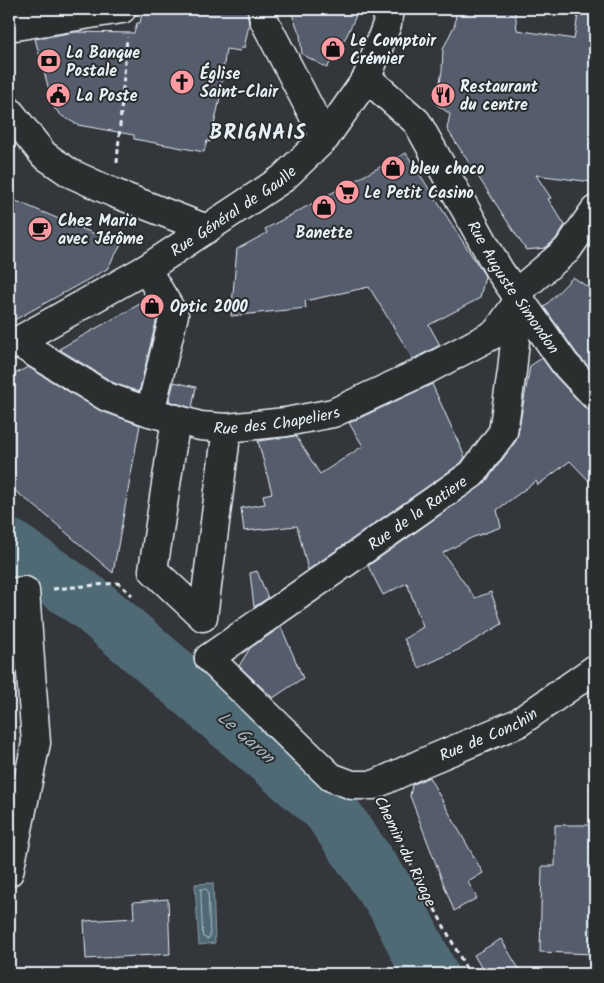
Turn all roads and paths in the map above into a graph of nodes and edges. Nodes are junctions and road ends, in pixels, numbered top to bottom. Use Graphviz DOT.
graph roads {
  1 [pos="262,9"];
  2 [pos="389,9"];
  3 [pos="125,18"];
  4 [pos="9,26"];
  5 [pos="367,78"];
  6 [pos="9,110"];
  7 [pos="18,136"];
  8 [pos="325,138"];
  9 [pos="114,193"];
  10 [pos="595,210"];
  11 [pos="207,229"];
  12 [pos="146,269"];
  13 [pos="517,297"];
  14 [pos="13,344"];
  15 [pos="595,396"];
  16 [pos="163,415"];
  17 [pos="227,428"];
  18 [pos="118,583"];
  19 [pos="17,592"];
  20 [pos="202,617"];
  21 [pos="209,658"];
  22 [pos="595,669"];
  23 [pos="374,785"];
  24 [pos="9,872"];
  25 [pos="469,974"];
  1 -- 8 [label="street"];
  2 -- 5 [label="street, Rue Général de Gaulle"];
  3 -- 4 [label="street"];
  3 -- 9 [label="path"];
  5 -- 8 [label="street, Rue Général de Gaulle"];
  5 -- 13 [label="street, Rue Auguste Simondon"];
  6 -- 7 [label="street"];
  7 -- 9 [label="street"];
  8 -- 11 [label="street, Rue Général de Gaulle"];
  9 -- 11 [label="street"];
  10 -- 13 [label="street, Rue des Chapeliers"];
  11 -- 12 [label="street, Rue Général de Gaulle"];
  12 -- 14 [label="street, Rue Général de Gaulle"];
  12 -- 16 [label="street"];
  13 -- 15 [label="street, Rue Auguste Simondon"];
  13 -- 17 [label="street, Rue des Chapeliers"];
  13 -- 21 [label="street, Rue de la Ratiere"];
  14 -- 16 [label="street, Rue des Chapeliers"];
  16 -- 17 [label="street, Rue des Chapeliers"];
  16 -- 20 [label="street"];
  17 -- 20 [label="street"];
  18 -- 19 [label="path"];
  19 -- 24 [label="street"];
  20 -- 21 [label="street"];
  21 -- 23 [label="street, Chemin du Rivage"];
  22 -- 23 [label="street, Rue de Conchin"];
  23 -- 25 [label="path, Chemin du Rivage"];
}
